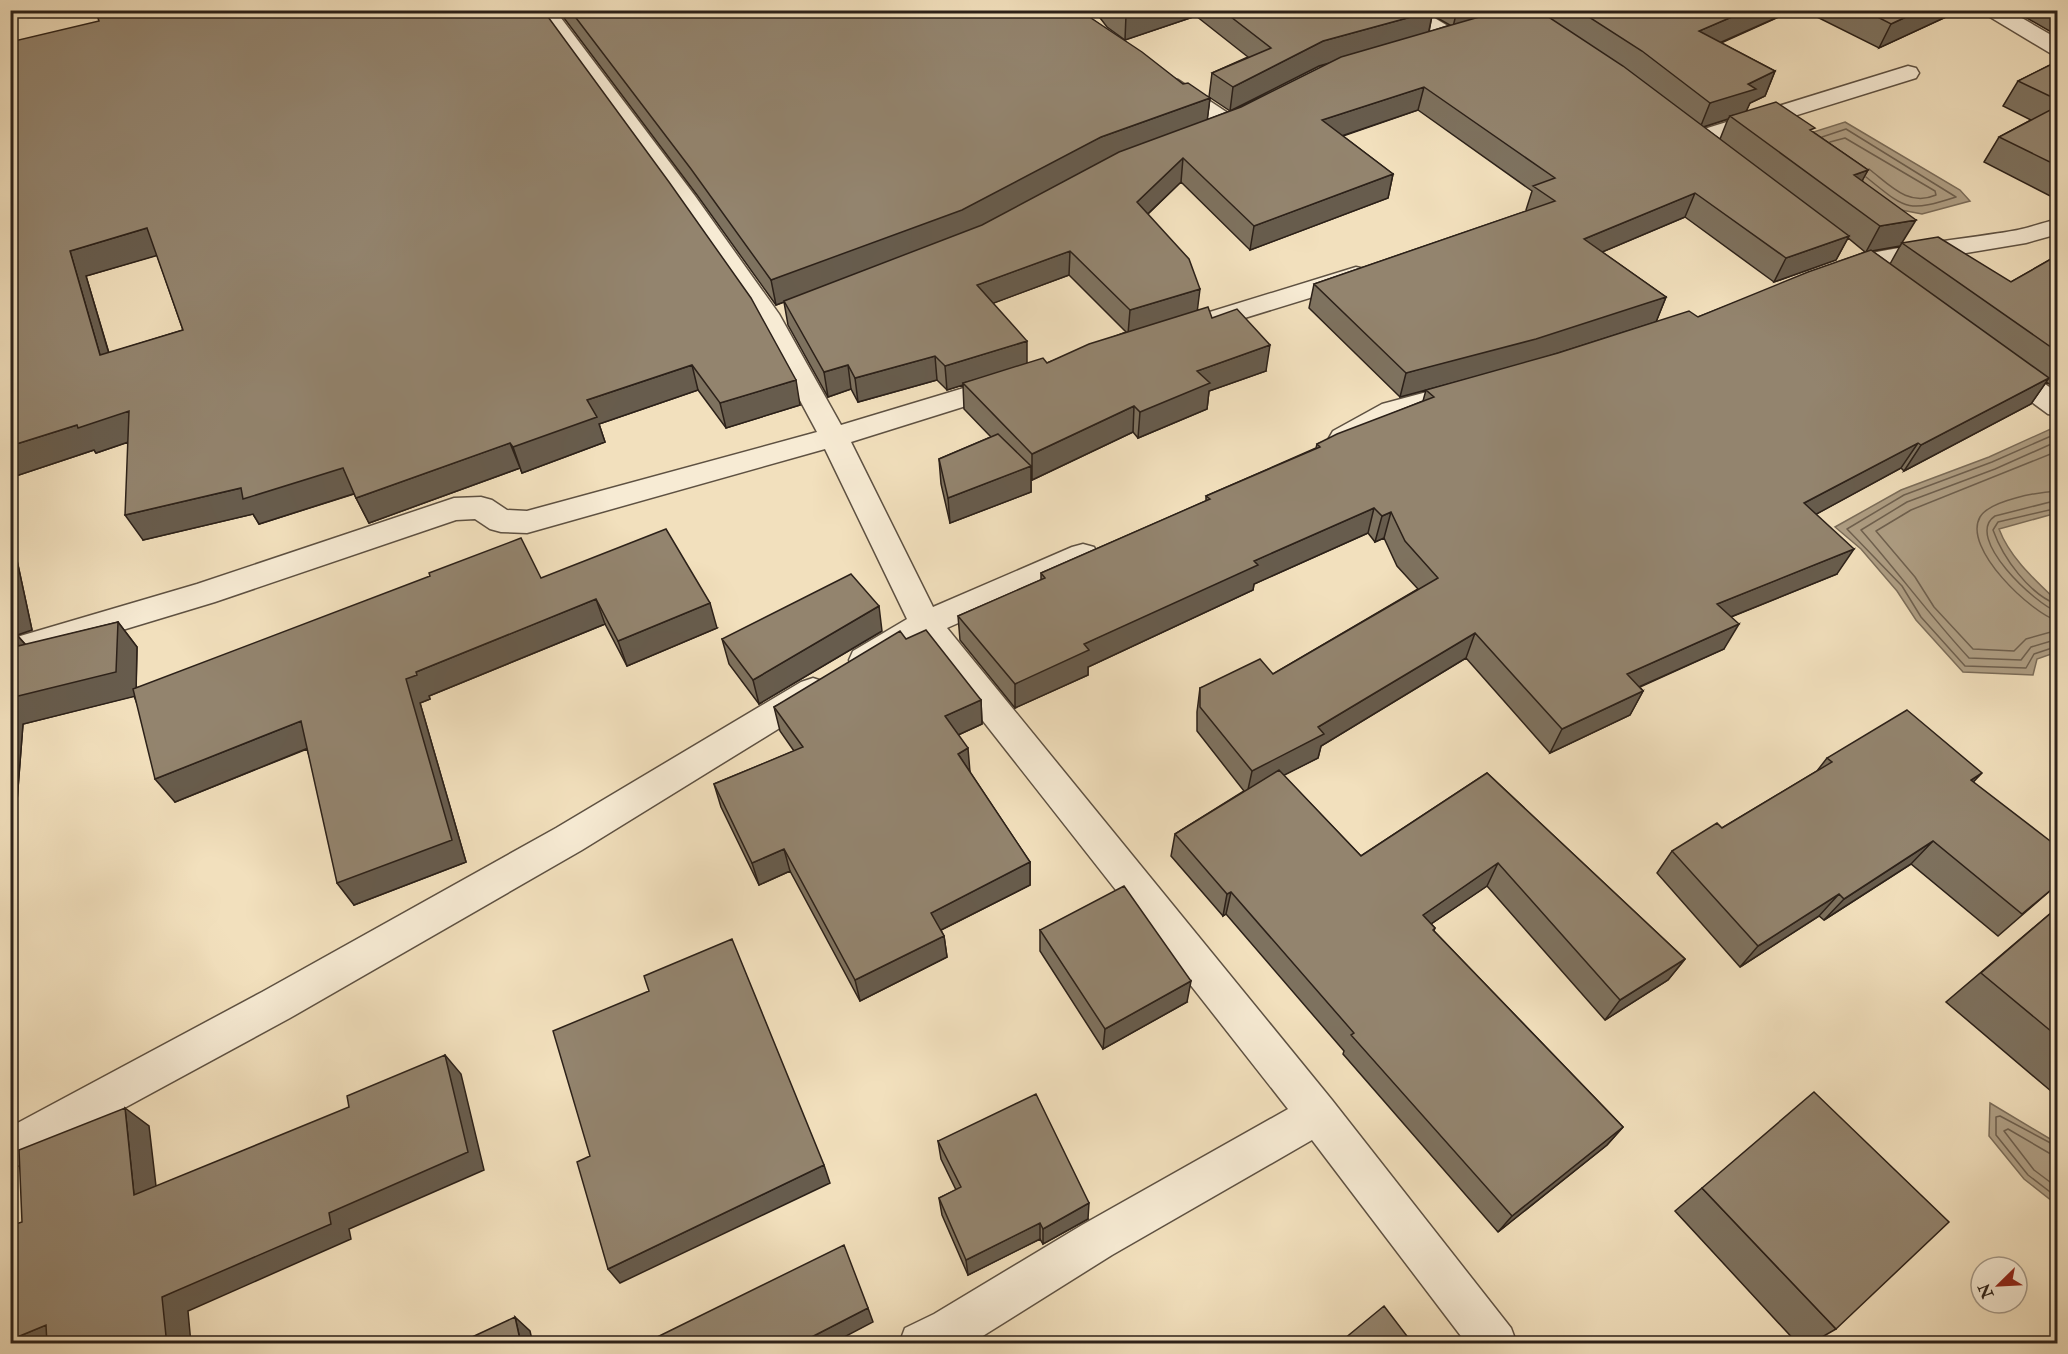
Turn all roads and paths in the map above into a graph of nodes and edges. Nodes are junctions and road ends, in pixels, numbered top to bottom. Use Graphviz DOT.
graph roads {
  1 [pos="544,10"];
  2 [pos="1406,10"];
  3 [pos="1992,10"];
  4 [pos="1474,29"];
  5 [pos="1450,37"];
  6 [pos="1416,47"];
  7 [pos="2058,48"];
  8 [pos="1908,73"];
  9 [pos="1155,74"];
  10 [pos="1228,124"];
  11 [pos="1696,139"];
  12 [pos="2058,226"];
  13 [pos="1851,256"];
  14 [pos="1383,267"];
  15 [pos="1815,279"];
  16 [pos="1888,283"];
  17 [pos="1177,331"];
  18 [pos="1982,352"];
  19 [pos="1029,377"];
  20 [pos="1482,387"];
  21 [pos="2058,407"];
  22 [pos="834,437"];
  23 [pos="1317,452"];
  24 [pos="1111,543"];
  25 [pos="925,624"];
  26 [pos="10,652"];
  27 [pos="1318,1114"];
  28 [pos="10,1150"];
  29 [pos="921,1344"];
  30 [pos="1495,1344"];
  1 -- 22 [label="street"];
  2 -- 5 [label="street"];
  3 -- 7 [label="street"];
  4 -- 5 [label="street"];
  5 -- 6 [label="street"];
  8 -- 11 [label="street"];
  9 -- 10 [label="street"];
  12 -- 13 [label="street"];
  13 -- 15 [label="street"];
  13 -- 16 [label="street"];
  14 -- 17 [label="street"];
  18 -- 21 [label="street"];
  19 -- 22 [label="street"];
  20 -- 23 [label="street"];
  22 -- 25 [label="street"];
  22 -- 26 [label="street"];
  24 -- 25 [label="street"];
  25 -- 27 [label="street"];
  25 -- 28 [label="street"];
  27 -- 29 [label="street"];
  27 -- 30 [label="street"];
}
